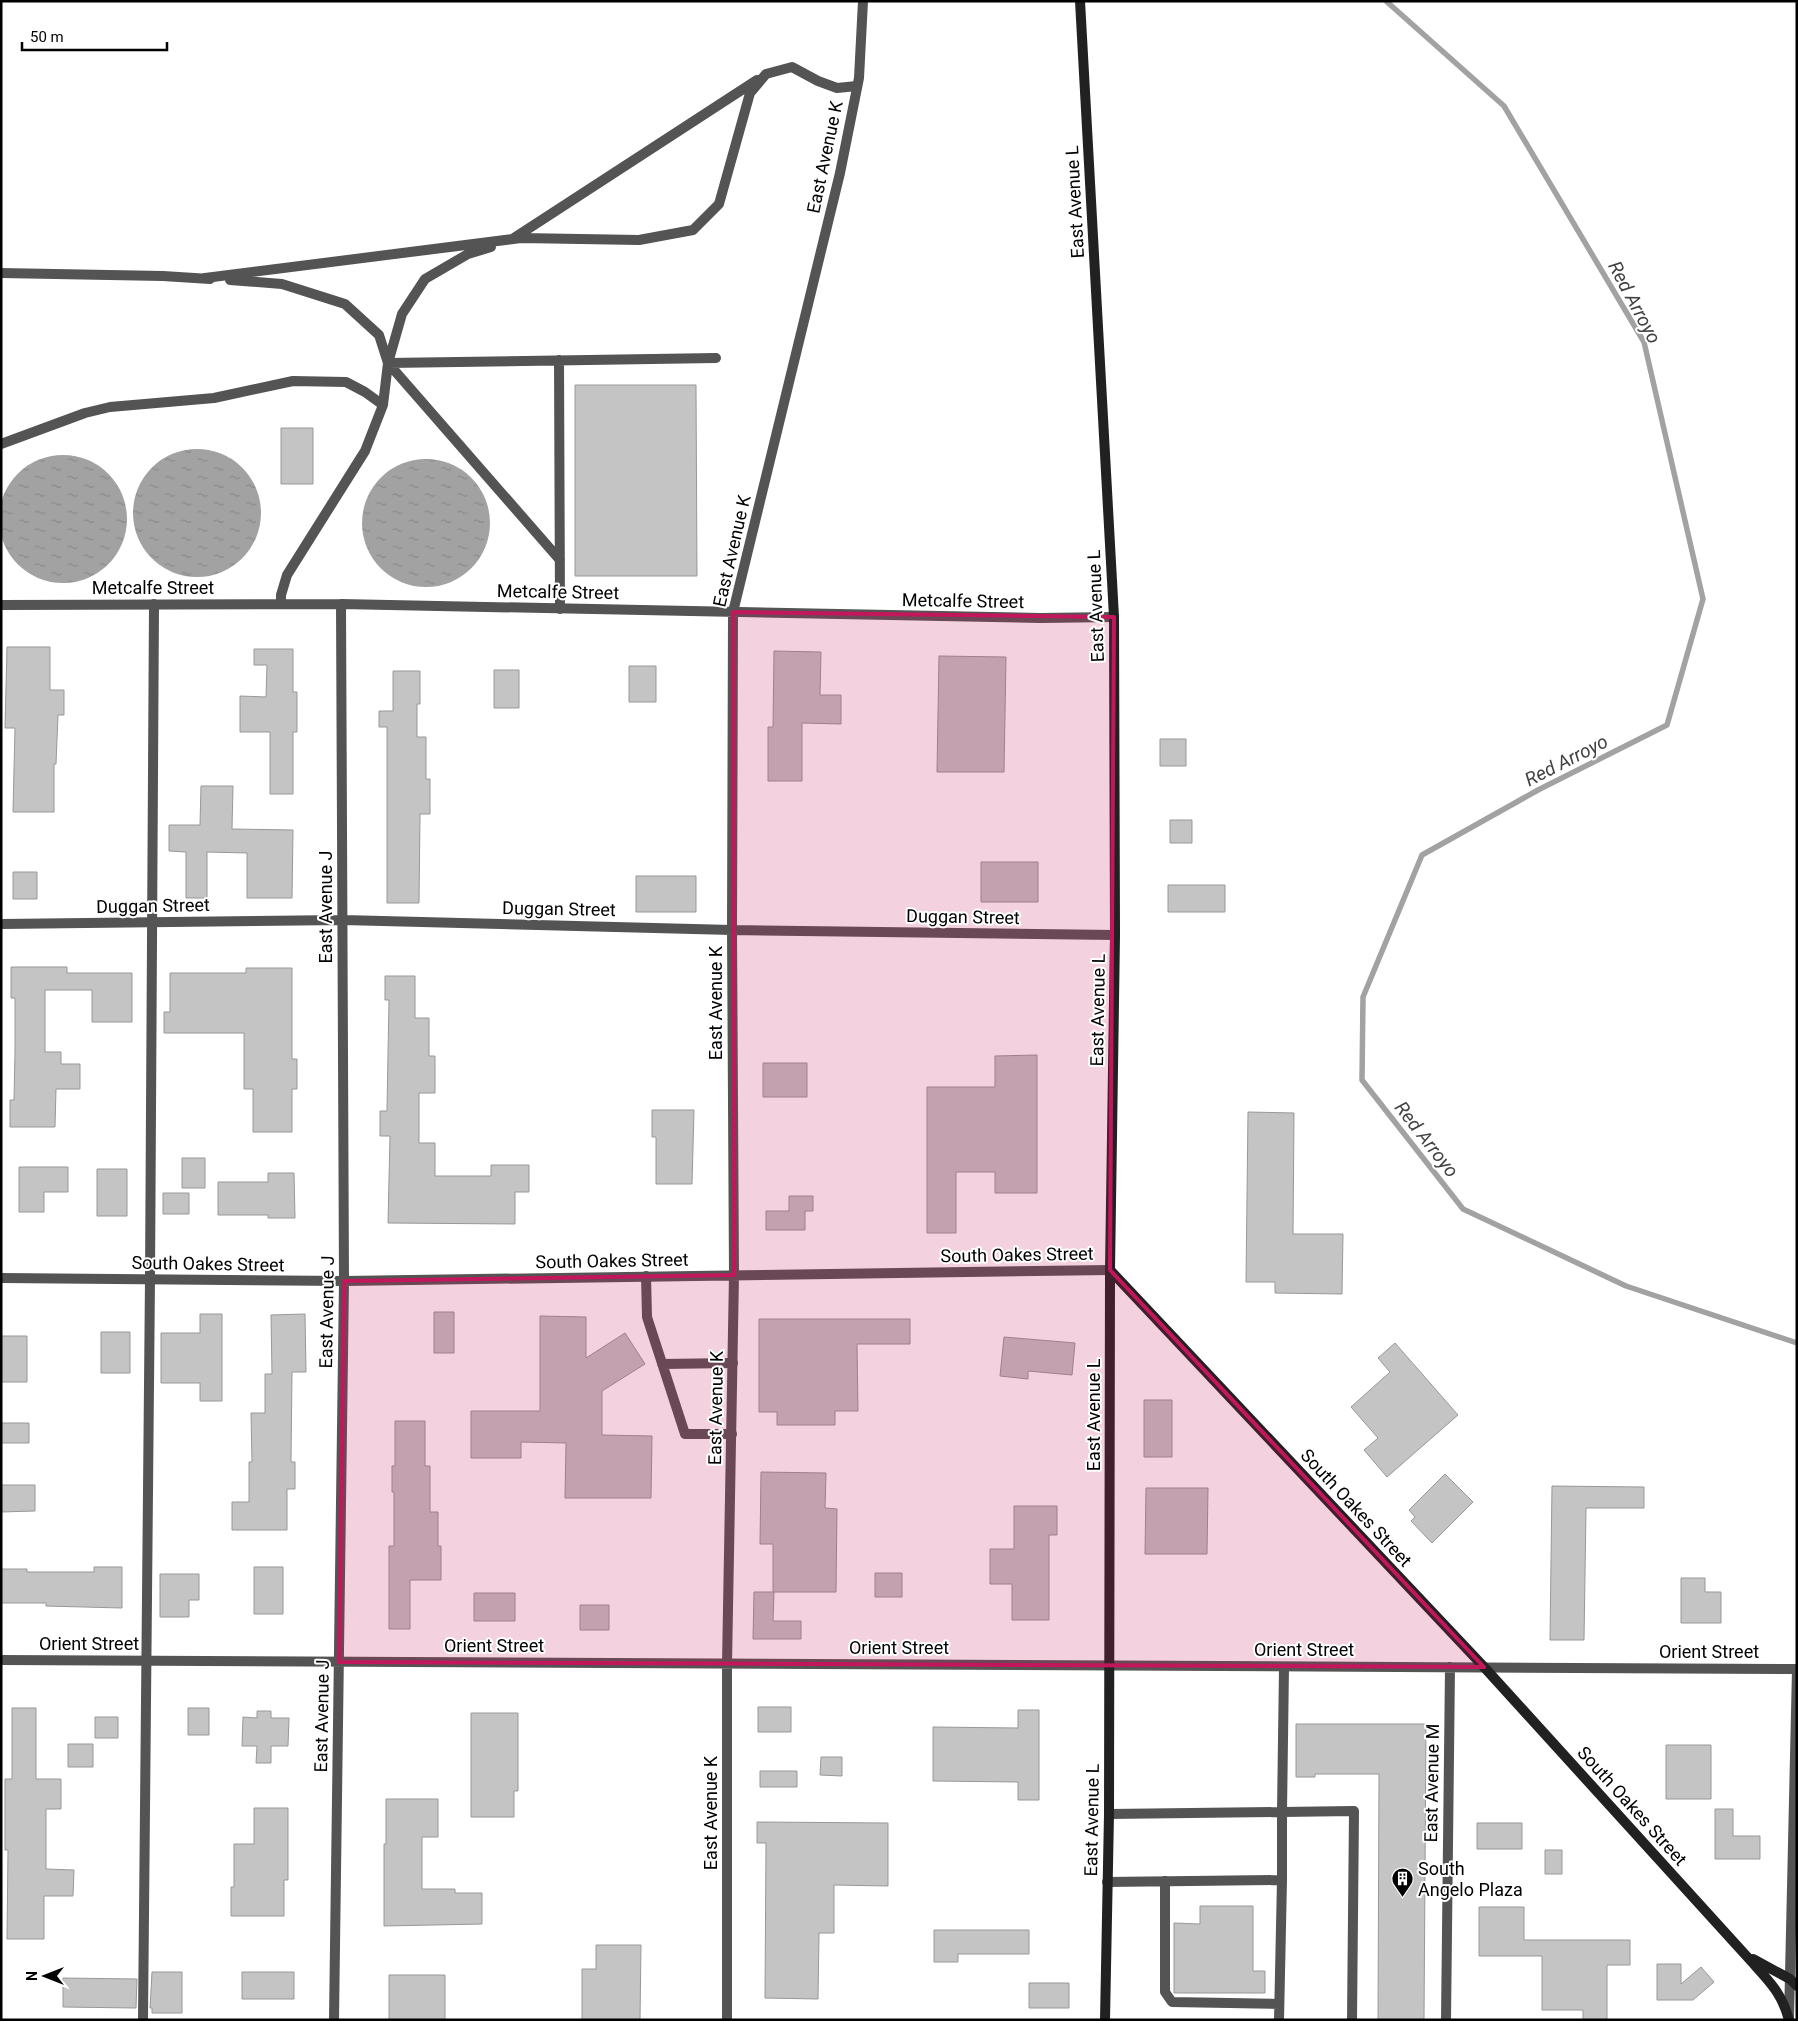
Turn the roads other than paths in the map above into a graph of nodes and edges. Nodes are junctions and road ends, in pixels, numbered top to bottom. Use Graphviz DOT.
graph roads {
  1 [pos="863,1"];
  2 [pos="1080,1"];
  3 [pos="766,74"];
  4 [pos="857,86"];
  5 [pos="512,239"];
  6 [pos="1,273"];
  7 [pos="205,278"];
  8 [pos="716,358"];
  9 [pos="559,360"];
  10 [pos="388,362"];
  11 [pos="383,405"];
  12 [pos="1,444"];
  13 [pos="560,560"];
  14 [pos="154,604"];
  15 [pos="281,604"];
  16 [pos="341,604"];
  17 [pos="1,605"];
  18 [pos="560,609"];
  19 [pos="733,612"];
  20 [pos="1114,617"];
  21 [pos="343,920"];
  22 [pos="151,922"];
  23 [pos="1,924"];
  24 [pos="732,930"];
  25 [pos="1115,935"];
  26 [pos="1110,1270"];
  27 [pos="734,1275"];
  28 [pos="646,1276"];
  29 [pos="1,1278"];
  30 [pos="150,1279"];
  31 [pos="344,1281"];
  32 [pos="733,1363"];
  33 [pos="662,1364"];
  34 [pos="732,1434"];
  35 [pos="1,1660"];
  36 [pos="146,1661"];
  37 [pos="339,1662"];
  38 [pos="727,1664"];
  39 [pos="1110,1666"];
  40 [pos="1284,1667"];
  41 [pos="1450,1668"];
  42 [pos="1484,1668"];
  43 [pos="1797,1669"];
  44 [pos="1282,1812"];
  45 [pos="1109,1814"];
  46 [pos="1282,1880"];
  47 [pos="1164,1881"];
  48 [pos="1107,1882"];
  49 [pos="1745,1954"];
  50 [pos="1793,1983"];
  51 [pos="1279,2004"];
  52 [pos="143,2020"];
  53 [pos="334,2020"];
  54 [pos="727,2020"];
  55 [pos="1105,2020"];
  56 [pos="1279,2020"];
  57 [pos="1352,2020"];
  58 [pos="1446,2020"];
  59 [pos="1789,2020"];
  1 -- 4 [label="street, East Avenue K"];
  2 -- 20 [label="main road, East Avenue L"];
  3 -- 4 [label="street"];
  3 -- 5 [label="street"];
  3 -- 5 [label="street"];
  4 -- 19 [label="street, East Avenue K"];
  5 -- 7 [label="street"];
  5 -- 10 [label="street"];
  6 -- 7 [label="street"];
  7 -- 10 [label="street"];
  8 -- 9 [label="street"];
  9 -- 10 [label="street"];
  9 -- 13 [label="street"];
  10 -- 11 [label="street"];
  10 -- 13 [label="street"];
  11 -- 12 [label="street"];
  11 -- 15 [label="street"];
  13 -- 18 [label="street"];
  14 -- 15 [label="street, Metcalfe Street"];
  14 -- 17 [label="street, Metcalfe Street"];
  14 -- 22 [label="street"];
  15 -- 16 [label="street, Metcalfe Street"];
  16 -- 18 [label="street, Metcalfe Street"];
  16 -- 21 [label="street, East Avenue J"];
  18 -- 19 [label="street, Metcalfe Street"];
  19 -- 20 [label="street, Metcalfe Street"];
  19 -- 24 [label="street, East Avenue K"];
  20 -- 25 [label="main road, East Avenue L"];
  21 -- 22 [label="street, Duggan Street"];
  21 -- 24 [label="street, Duggan Street"];
  21 -- 31 [label="street, East Avenue J"];
  22 -- 23 [label="street, Duggan Street"];
  22 -- 30 [label="street"];
  24 -- 25 [label="street, Duggan Street"];
  24 -- 27 [label="street, East Avenue K"];
  25 -- 26 [label="main road, East Avenue L"];
  26 -- 27 [label="street, South Oakes Street"];
  26 -- 39 [label="main road, East Avenue L"];
  26 -- 42 [label="main road, South Oakes Street"];
  27 -- 28 [label="street, South Oakes Street"];
  27 -- 32 [label="street, East Avenue K"];
  28 -- 31 [label="street, South Oakes Street"];
  28 -- 33 [label="street"];
  29 -- 30 [label="street, South Oakes Street"];
  30 -- 31 [label="street, South Oakes Street"];
  30 -- 36 [label="street"];
  31 -- 37 [label="street, East Avenue J"];
  32 -- 33 [label="street"];
  32 -- 34 [label="street, East Avenue K"];
  33 -- 34 [label="street"];
  34 -- 38 [label="street, East Avenue K"];
  35 -- 36 [label="street, Orient Street"];
  36 -- 37 [label="street, Orient Street"];
  36 -- 52 [label="street"];
  37 -- 38 [label="street, Orient Street"];
  37 -- 53 [label="street, East Avenue J"];
  38 -- 39 [label="street, Orient Street"];
  38 -- 54 [label="street, East Avenue K"];
  39 -- 40 [label="street, Orient Street"];
  39 -- 45 [label="main road, East Avenue L"];
  40 -- 41 [label="street, Orient Street"];
  40 -- 44 [label="street"];
  41 -- 42 [label="street, Orient Street"];
  41 -- 58 [label="street, East Avenue M"];
  42 -- 43 [label="street, Orient Street"];
  42 -- 49 [label="main road, South Oakes Street"];
  43 -- 50 [label="street"];
  44 -- 45 [label="street"];
  44 -- 46 [label="street"];
  44 -- 57 [label="street"];
  45 -- 48 [label="main road, East Avenue L"];
  46 -- 47 [label="street"];
  46 -- 51 [label="street"];
  47 -- 48 [label="street"];
  47 -- 51 [label="street"];
  48 -- 55 [label="main road, East Avenue L"];
  49 -- 50 [label="main road"];
  49 -- 59 [label="main road, South Oakes Street"];
  50 -- 59 [label="street"];
  51 -- 56 [label="street"];
}
